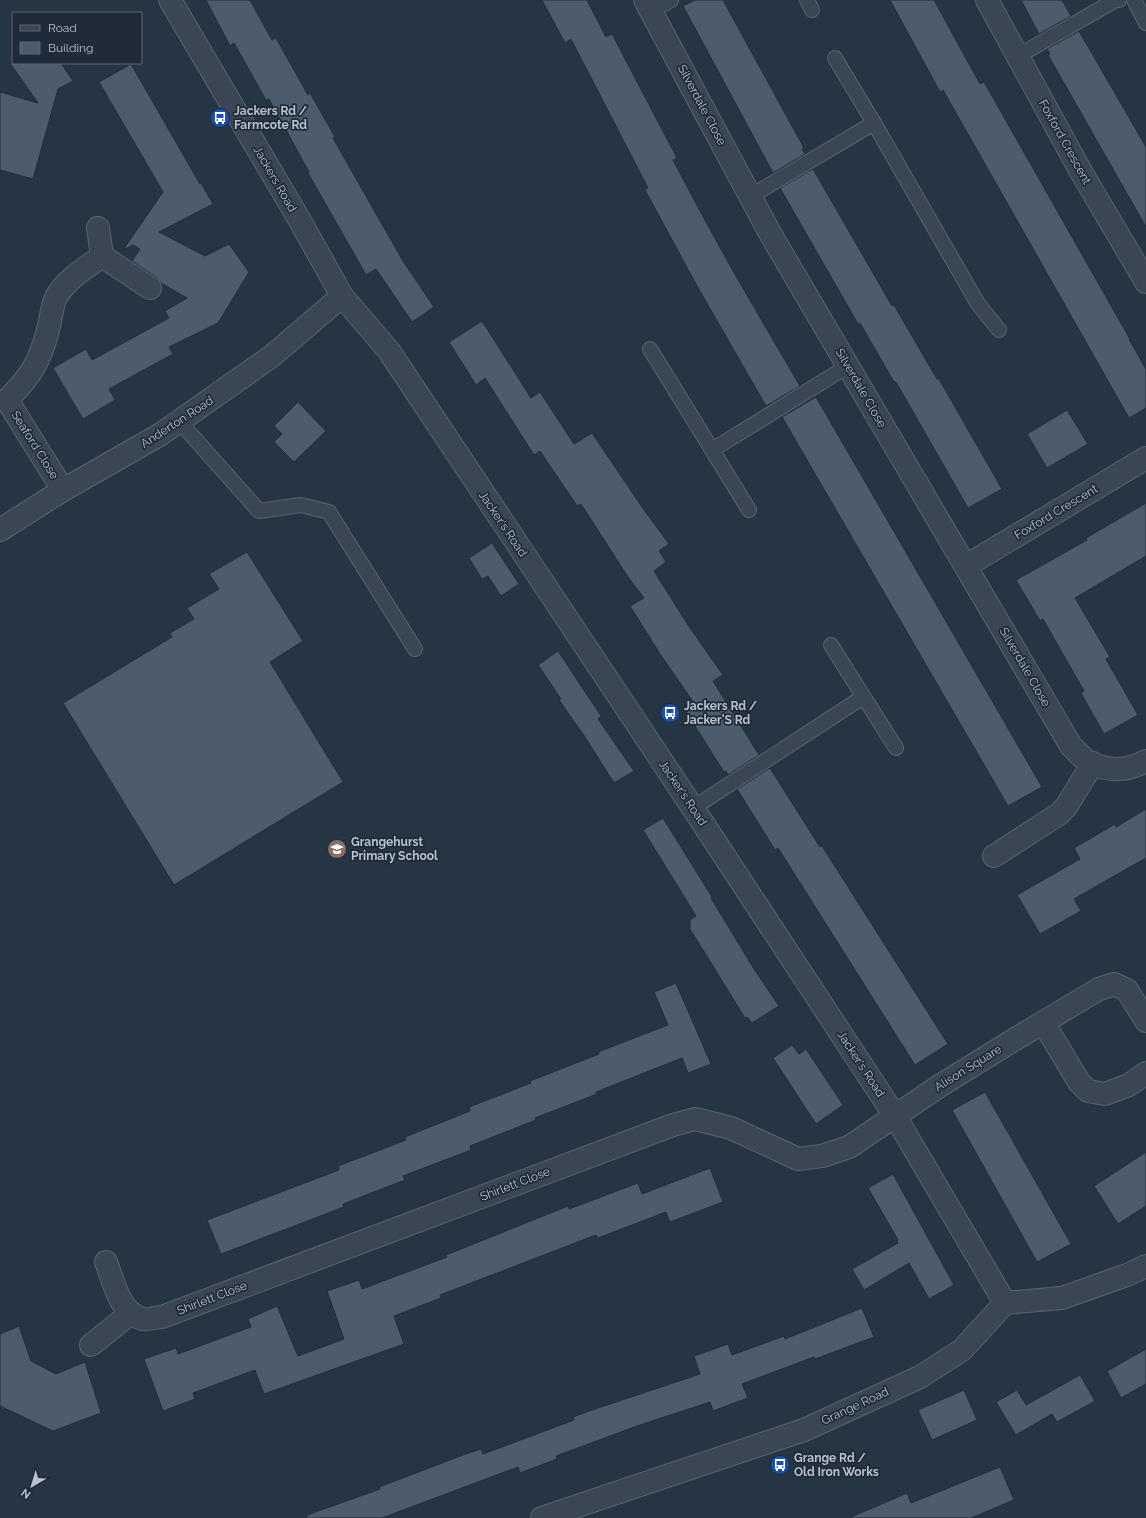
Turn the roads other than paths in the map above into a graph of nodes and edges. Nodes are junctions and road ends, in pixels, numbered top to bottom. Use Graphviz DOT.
graph roads {
  1 [pos="170,0"];
  2 [pos="671,0"];
  3 [pos="987,0"];
  4 [pos="1119,0"];
  5 [pos="1134,0"];
  6 [pos="648,5"];
  7 [pos="1146,23"];
  8 [pos="1018,56"];
  9 [pos="835,58"];
  10 [pos="874,123"];
  11 [pos="751,196"];
  12 [pos="98,228"];
  13 [pos="102,256"];
  14 [pos="1145,279"];
  15 [pos="150,288"];
  16 [pos="342,296"];
  17 [pos="999,330"];
  18 [pos="650,349"];
  19 [pos="848,366"];
  20 [pos="4,397"];
  21 [pos="180,421"];
  22 [pos="712,450"];
  23 [pos="1146,458"];
  24 [pos="63,490"];
  25 [pos="749,510"];
  26 [pos="0,530"];
  27 [pos="966,566"];
  28 [pos="831,645"];
  29 [pos="415,650"];
  30 [pos="863,697"];
  31 [pos="896,748"];
  32 [pos="1146,761"];
  33 [pos="1093,763"];
  34 [pos="693,808"];
  35 [pos="994,856"];
  36 [pos="1146,1021"];
  37 [pos="1043,1022"];
  38 [pos="1146,1072"];
  39 [pos="895,1116"];
  40 [pos="106,1262"];
  41 [pos="1146,1266"];
  42 [pos="1005,1303"];
  43 [pos="131,1313"];
  44 [pos="91,1345"];
  45 [pos="542,1518"];
  1 -- 16 [label="street, Jackers Road"];
  2 -- 6 [label="lane"];
  3 -- 8 [label="street, Foxford Crescent"];
  4 -- 8 [label="lane"];
  5 -- 7 [label="lane"];
  6 -- 11 [label="street, Silverdale Close"];
  8 -- 14 [label="street, Foxford Crescent"];
  9 -- 10 [label="lane"];
  10 -- 11 [label="lane"];
  10 -- 17 [label="lane"];
  11 -- 19 [label="street, Silverdale Close"];
  12 -- 13 [label="street"];
  13 -- 15 [label="street"];
  13 -- 20 [label="street, Seaford Close"];
  16 -- 21 [label="street, Anderton Road"];
  16 -- 34 [label="street, Jacker's Road"];
  18 -- 22 [label="lane"];
  19 -- 22 [label="lane"];
  19 -- 27 [label="street, Silverdale Close"];
  20 -- 24 [label="street, Seaford Close"];
  21 -- 24 [label="street, Anderton Road"];
  21 -- 29 [label="lane"];
  22 -- 25 [label="lane"];
  23 -- 27 [label="street, Foxford Crescent"];
  24 -- 26 [label="street, Anderton Road"];
  27 -- 33 [label="street, Silverdale Close"];
  28 -- 30 [label="lane"];
  30 -- 31 [label="lane"];
  30 -- 34 [label="lane"];
  32 -- 33 [label="street, Silverdale Close"];
  33 -- 35 [label="street"];
  34 -- 39 [label="street, Jacker's Road"];
  36 -- 37 [label="street, Alison Square"];
  37 -- 38 [label="street"];
  37 -- 39 [label="street, Alison Square"];
  39 -- 42 [label="street, Jacker's Road"];
  39 -- 43 [label="street, Shirlett Close"];
  40 -- 43 [label="street"];
  41 -- 42 [label="street"];
  42 -- 45 [label="street, Grange Road"];
  43 -- 44 [label="street"];
}
